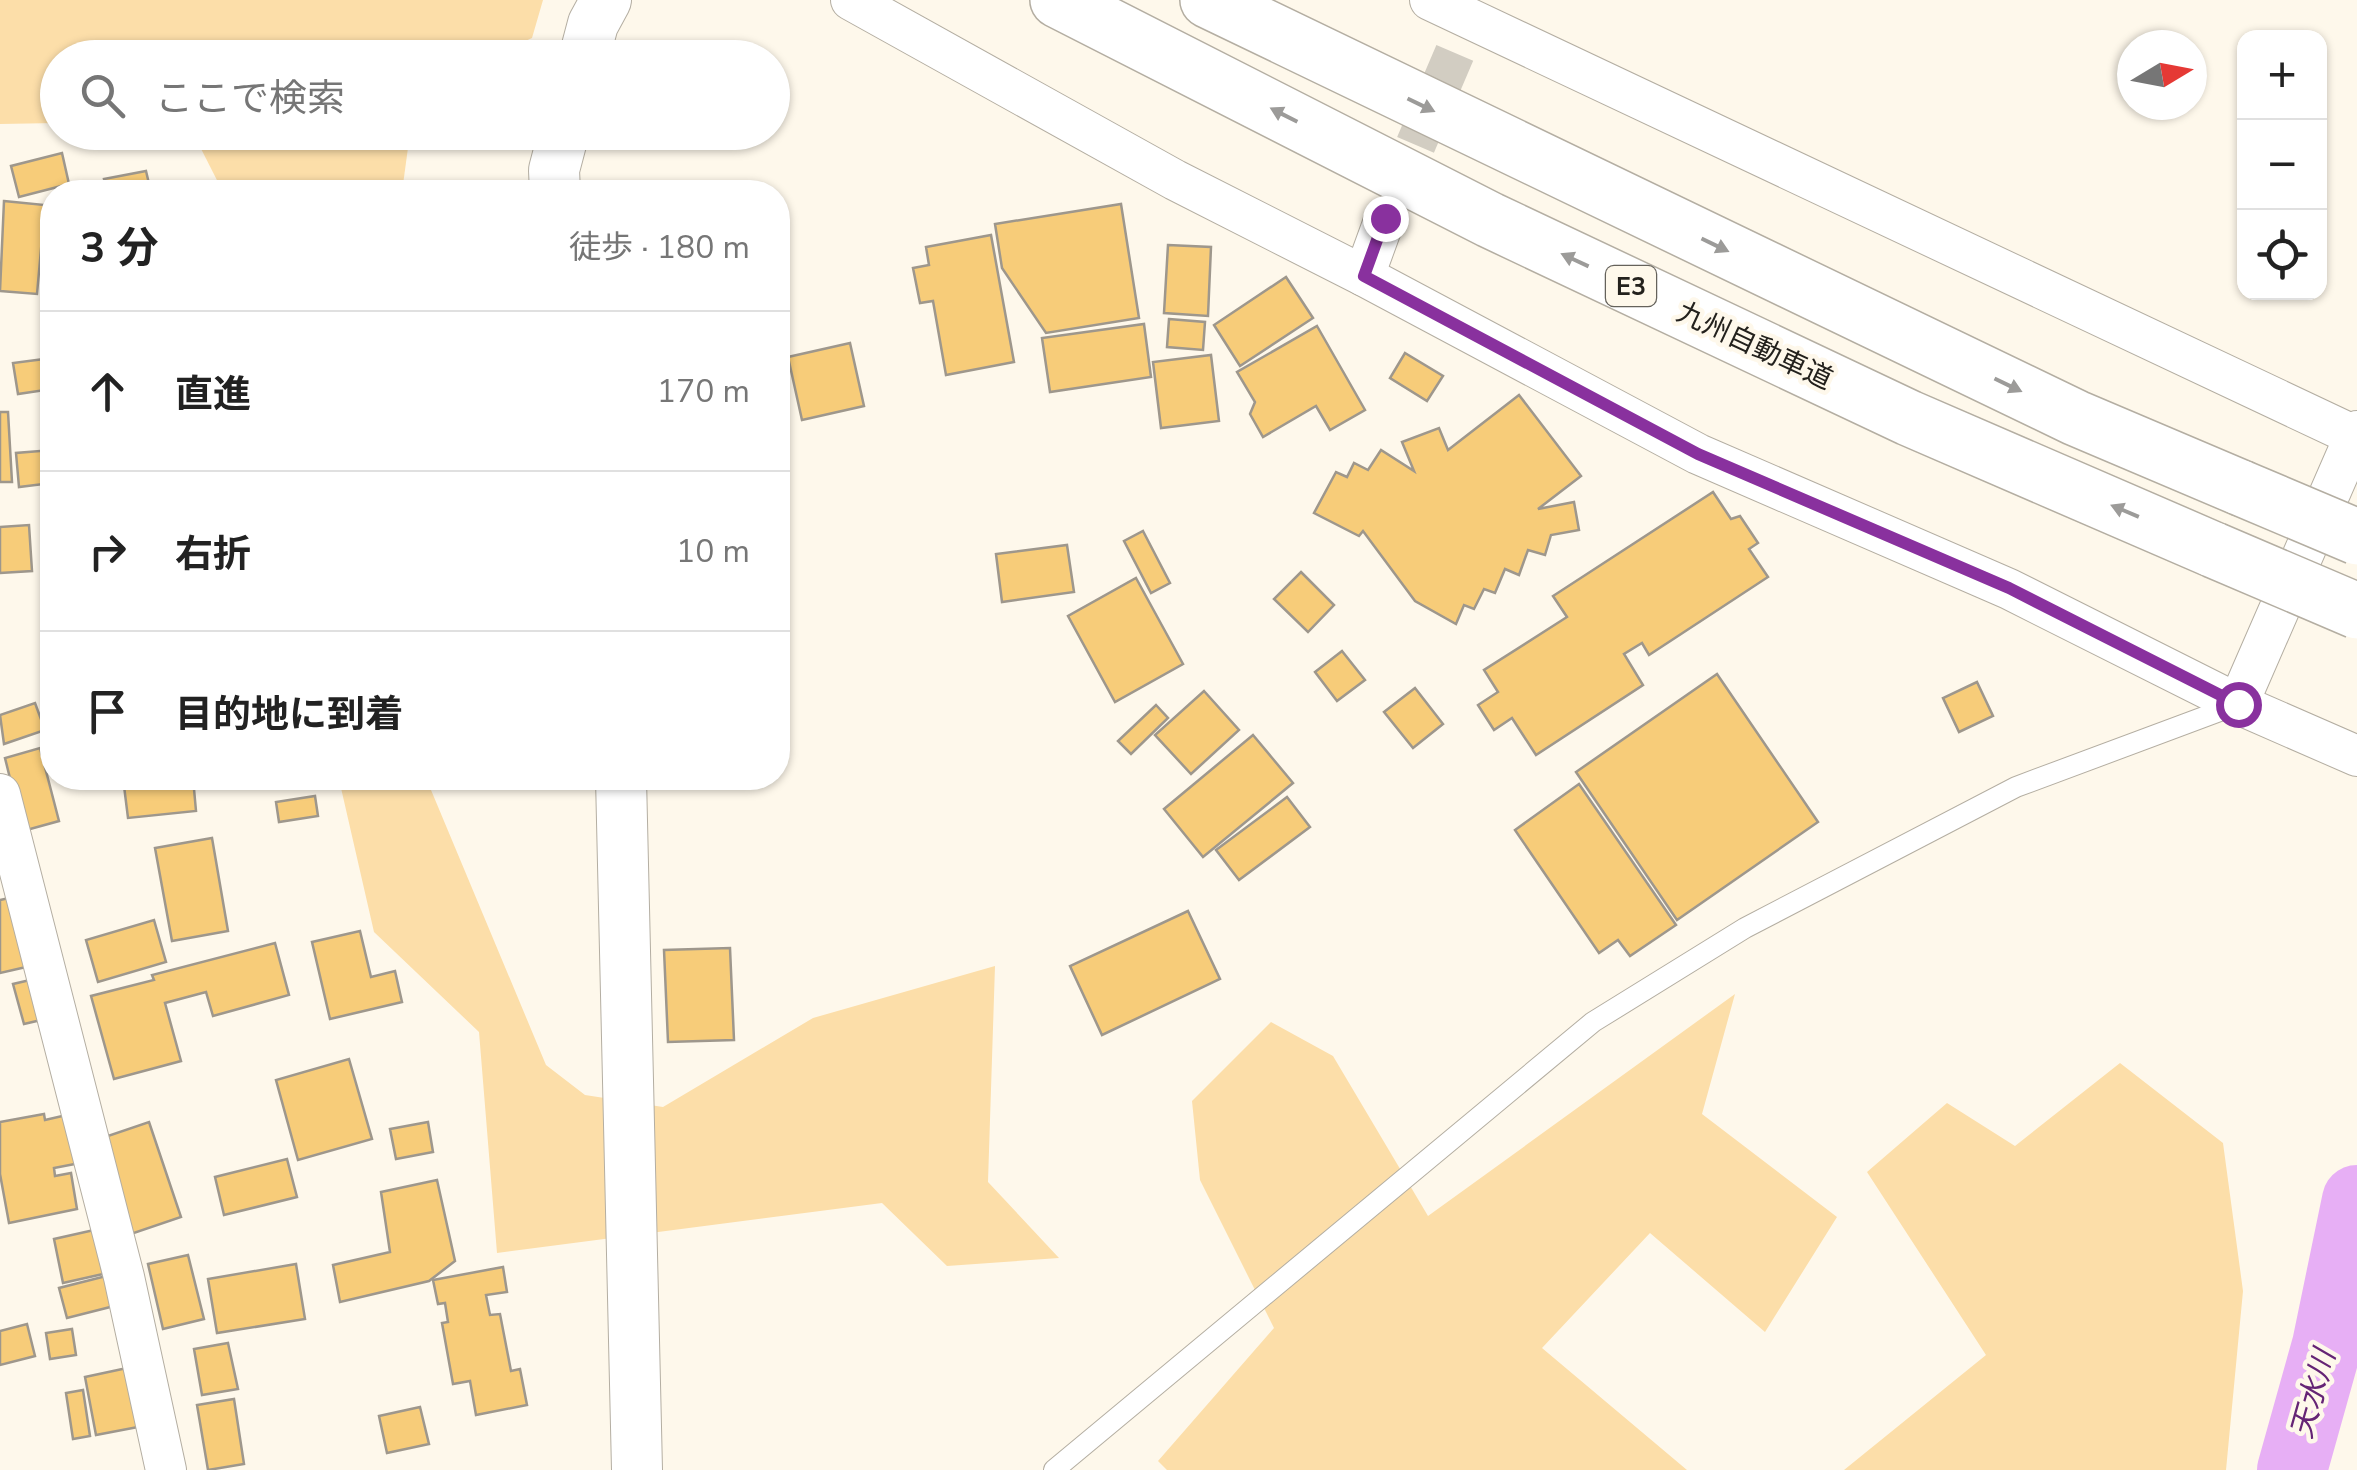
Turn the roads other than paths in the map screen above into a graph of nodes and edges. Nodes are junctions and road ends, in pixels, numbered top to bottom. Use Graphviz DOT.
graph roads {
  1 [pos="606,0"];
  2 [pos="851,0"];
  3 [pos="1058,0"];
  4 [pos="1208,0"];
  5 [pos="1430,0"];
  6 [pos="1470,24"];
  7 [pos="589,40"];
  8 [pos="559,150"];
  9 [pos="555,180"];
  10 [pos="1385,218"];
  11 [pos="1364,276"];
  12 [pos="2356,434"];
  13 [pos="2357,537"];
  14 [pos="2357,612"];
  15 [pos="2238,704"];
  16 [pos="2357,756"];
  17 [pos="621,790"];
  18 [pos="0,794"];
  19 [pos="166,1470"];
  20 [pos="638,1470"];
  21 [pos="1054,1470"];
  1 -- 7 [label="street"];
  2 -- 11 [label="street"];
  14 -- 3 [label="highway, 九州自動車道 / E3, one-way, bridge"];
  4 -- 13 [label="highway, one-way, bridge"];
  5 -- 6 [label="street"];
  6 -- 12 [label="street"];
  8 -- 9 [label="street"];
  10 -- 11 [label="street"];
  11 -- 15 [label="street"];
  12 -- 15 [label="street"];
  15 -- 16 [label="street"];
  15 -- 21 [label="lane"];
  17 -- 20 [label="street"];
  18 -- 19 [label="street"];
}
